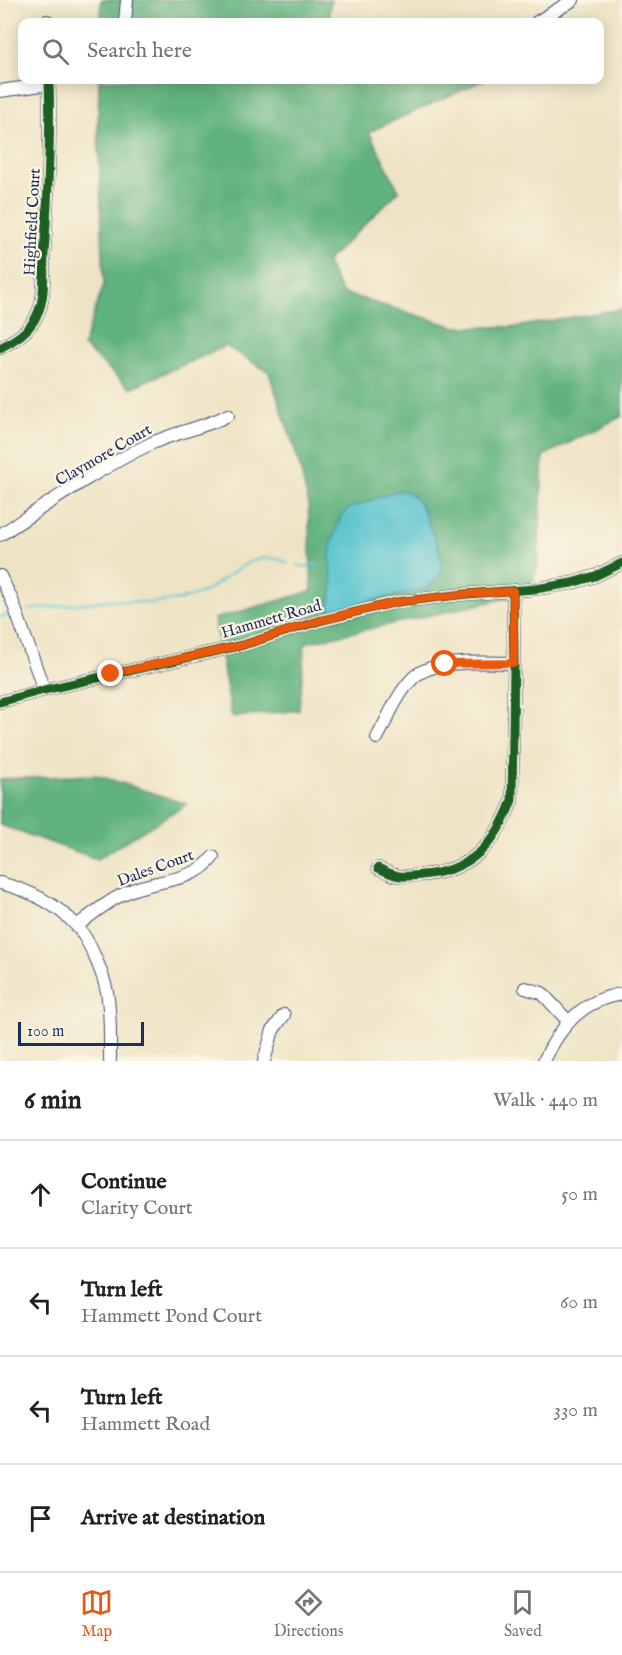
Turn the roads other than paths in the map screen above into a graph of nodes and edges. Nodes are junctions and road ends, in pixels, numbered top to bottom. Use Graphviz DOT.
graph roads {
  1 [pos="127,0"];
  2 [pos="573,0"];
  3 [pos="125,18"];
  4 [pos="544,18"];
  5 [pos="38,84"];
  6 [pos="49,84"];
  7 [pos="0,91"];
  8 [pos="0,348"];
  9 [pos="228,415"];
  10 [pos="0,535"];
  11 [pos="622,563"];
  12 [pos="0,576"];
  13 [pos="513,591"];
  14 [pos="514,663"];
  15 [pos="44,690"];
  16 [pos="0,702"];
  17 [pos="377,738"];
  18 [pos="213,858"];
  19 [pos="378,868"];
  20 [pos="0,884"];
  21 [pos="77,926"];
  22 [pos="525,988"];
  23 [pos="622,994"];
  24 [pos="284,1015"];
  25 [pos="568,1021"];
  26 [pos="110,1061"];
  27 [pos="264,1061"];
  28 [pos="544,1061"];
  1 -- 3 [label="street"];
  2 -- 4 [label="street"];
  5 -- 7 [label="street"];
  6 -- 8 [label="street, Highfield Court"];
  9 -- 10 [label="street, Claymore Court"];
  11 -- 13 [label="street, Hammett Road"];
  12 -- 15 [label="street"];
  13 -- 14 [label="street"];
  13 -- 15 [label="street, Hammett Road"];
  14 -- 17 [label="street"];
  14 -- 19 [label="street"];
  15 -- 16 [label="street, Hammett Road"];
  18 -- 21 [label="street, Dales Court"];
  20 -- 21 [label="street"];
  21 -- 26 [label="street"];
  22 -- 25 [label="street"];
  23 -- 25 [label="street"];
  24 -- 27 [label="street"];
  25 -- 28 [label="street"];
}
